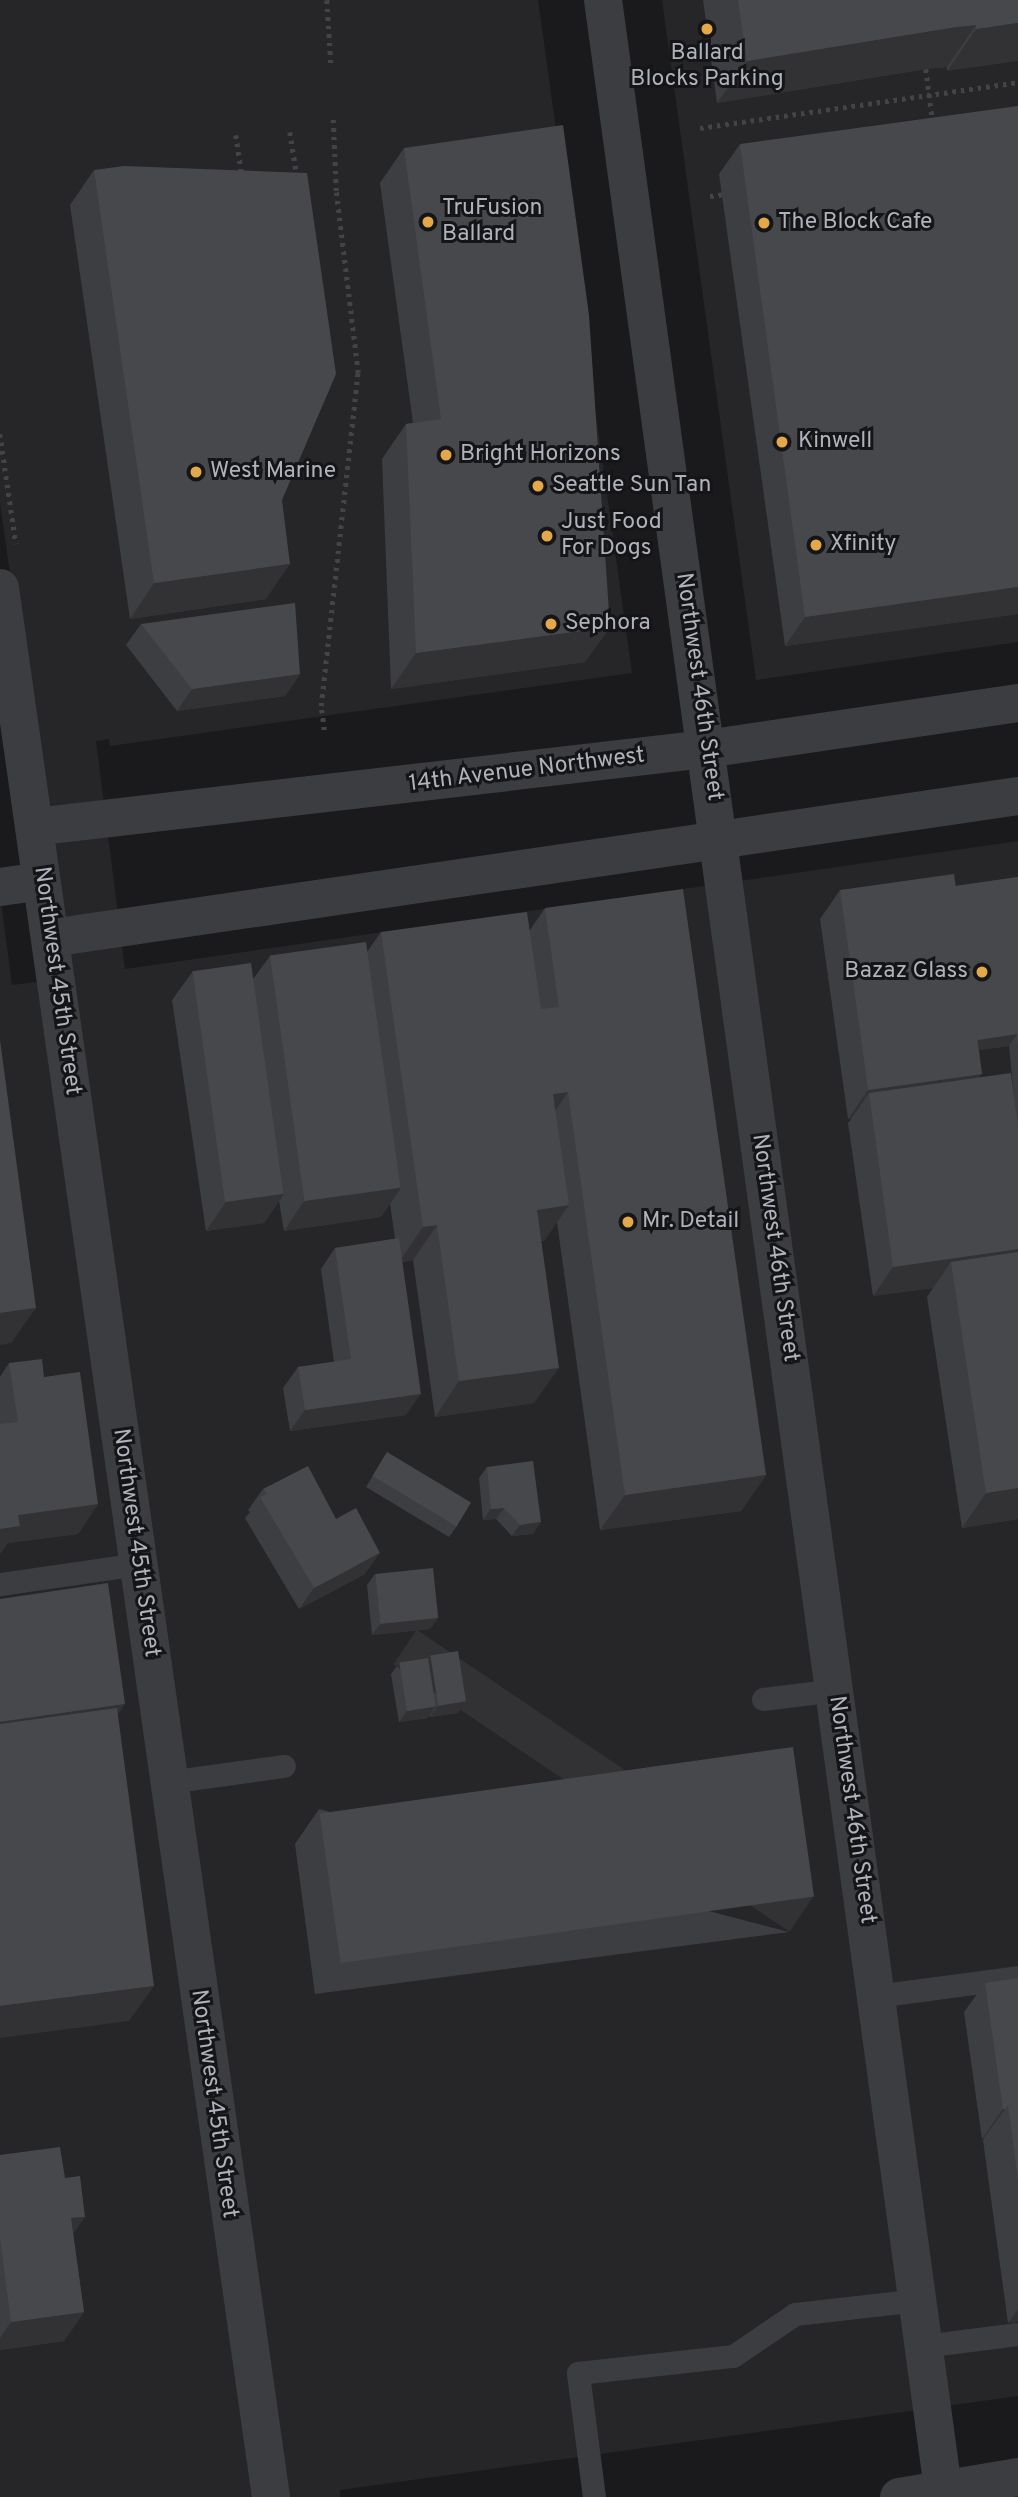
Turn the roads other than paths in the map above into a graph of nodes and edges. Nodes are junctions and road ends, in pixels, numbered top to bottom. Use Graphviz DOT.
graph roads {
  1 [pos="603,0"];
  2 [pos="0,588"];
  3 [pos="1018,703"];
  4 [pos="706,749"];
  5 [pos="1018,796"];
  6 [pos="34,827"];
  7 [pos="719,841"];
  8 [pos="43,881"];
  9 [pos="0,887"];
  10 [pos="51,938"];
  11 [pos="138,1564"];
  12 [pos="0,1584"];
  13 [pos="835,1690"];
  14 [pos="763,1699"];
  15 [pos="284,1766"];
  16 [pos="168,1782"];
  17 [pos="1018,1977"];
  18 [pos="876,1996"];
  19 [pos="917,2300"];
  20 [pos="1018,2334"];
  21 [pos="923,2346"];
  22 [pos="1018,2477"];
  23 [pos="943,2494"];
  24 [pos="271,2497"];
  25 [pos="594,2497"];
  26 [pos="899,2497"];
  1 -- 4 [label="street, Northwest 46th Street"];
  2 -- 6 [label="street, Northwest 45th Street"];
  3 -- 4 [label="street, 14th Avenue Northwest"];
  4 -- 6 [label="street, 14th Avenue Northwest"];
  4 -- 7 [label="street, Northwest 46th Street"];
  5 -- 7 [label="street"];
  6 -- 8 [label="street, Northwest 45th Street"];
  7 -- 10 [label="street"];
  7 -- 13 [label="street, Northwest 46th Street"];
  8 -- 9 [label="street"];
  8 -- 10 [label="street, Northwest 45th Street"];
  10 -- 11 [label="street, Northwest 45th Street"];
  11 -- 12 [label="lane"];
  11 -- 16 [label="street, Northwest 45th Street"];
  13 -- 14 [label="lane"];
  13 -- 18 [label="street, Northwest 46th Street"];
  15 -- 16 [label="lane"];
  16 -- 24 [label="street, Northwest 45th Street"];
  17 -- 18 [label="lane"];
  18 -- 19 [label="street, Northwest 46th Street"];
  19 -- 21 [label="street, Northwest 46th Street"];
  19 -- 25 [label="lane"];
  20 -- 21 [label="lane"];
  21 -- 23 [label="street, Northwest 46th Street"];
  22 -- 23 [label="street"];
  23 -- 26 [label="street"];
}
